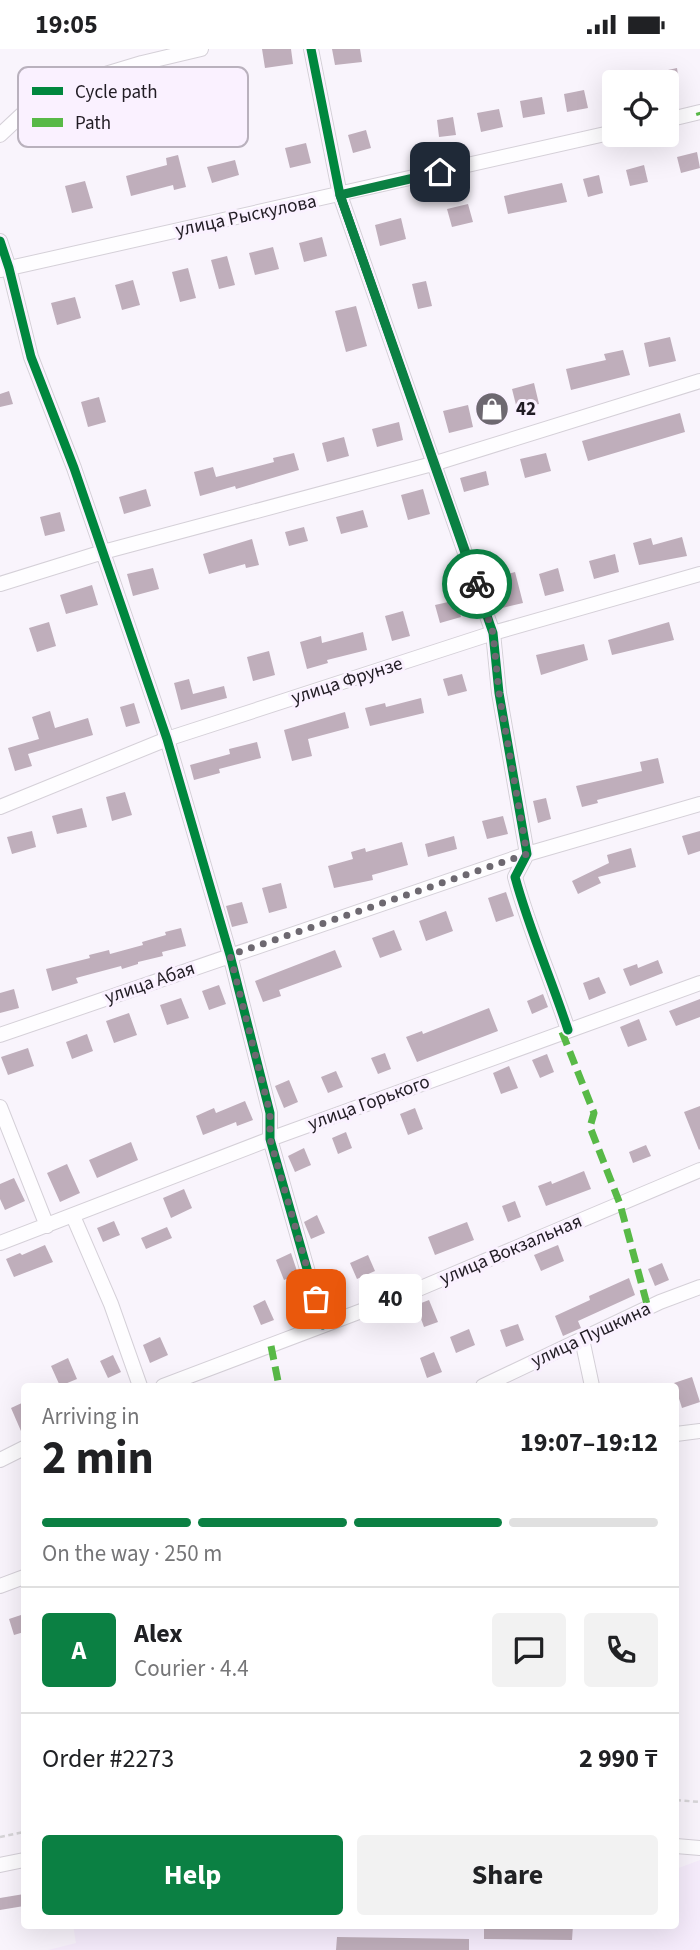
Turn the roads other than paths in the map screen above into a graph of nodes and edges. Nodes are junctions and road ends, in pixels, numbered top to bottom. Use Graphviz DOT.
graph roads {
  1 [pos="201,49"];
  2 [pos="311,49"];
  3 [pos="129,67"];
  4 [pos="700,112"];
  5 [pos="679,117"];
  6 [pos="18,118"];
  7 [pos="0,135"];
  8 [pos="602,135"];
  9 [pos="340,195"];
  10 [pos="0,241"];
  11 [pos="5,269"];
  12 [pos="700,381"];
  13 [pos="436,463"];
  14 [pos="103,552"];
  15 [pos="700,574"];
  16 [pos="0,584"];
  17 [pos="493,633"];
  18 [pos="167,739"];
  19 [pos="700,804"];
  20 [pos="0,807"];
  21 [pos="527,854"];
  22 [pos="230,955"];
  23 [pos="700,983"];
  24 [pos="568,1030"];
  25 [pos="0,1035"];
  26 [pos="0,1108"];
  27 [pos="270,1139"];
  28 [pos="700,1170"];
  29 [pos="72,1216"];
  30 [pos="47,1226"];
  31 [pos="0,1243"];
  32 [pos="700,1287"];
  33 [pos="323,1325"];
  34 [pos="582,1339"];
  35 [pos="139,1383"];
  36 [pos="171,1383"];
  37 [pos="490,1383"];
  38 [pos="591,1383"];
  39 [pos="700,1431"];
  40 [pos="679,1434"];
  41 [pos="21,1450"];
  42 [pos="0,1460"];
  43 [pos="21,1578"];
  44 [pos="0,1586"];
  45 [pos="679,1846"];
  46 [pos="700,1848"];
  47 [pos="21,1861"];
  48 [pos="0,1865"];
  1 -- 3 [label="street"];
  2 -- 9 [label="street"];
  4 -- 5 [label="street"];
  6 -- 7 [label="street"];
  8 -- 9 [label="street, улица Рыскулова"];
  9 -- 11 [label="street, улица Рыскулова"];
  9 -- 13 [label="street"];
  10 -- 11 [label="street"];
  11 -- 14 [label="street"];
  12 -- 13 [label="street"];
  13 -- 14 [label="street"];
  13 -- 17 [label="street"];
  14 -- 16 [label="street"];
  14 -- 18 [label="street"];
  15 -- 17 [label="street, улица Фрунзе"];
  17 -- 18 [label="street, улица Фрунзе"];
  17 -- 21 [label="street"];
  18 -- 20 [label="street, улица Фрунзе"];
  18 -- 22 [label="street"];
  19 -- 21 [label="street, улица Абая"];
  21 -- 22 [label="street, улица Абая"];
  21 -- 24 [label="street"];
  22 -- 25 [label="street, улица Абая"];
  22 -- 27 [label="street"];
  23 -- 24 [label="street, улица Горького"];
  24 -- 27 [label="street, улица Горького"];
  26 -- 30 [label="street"];
  27 -- 29 [label="street, улица Горького"];
  27 -- 33 [label="street"];
  28 -- 33 [label="street, улица Вокзальная"];
  29 -- 30 [label="street, улица Горького"];
  29 -- 35 [label="street"];
  30 -- 31 [label="street, улица Горького"];
  32 -- 34 [label="street, улица Пушкина"];
  33 -- 36 [label="street, улица Вокзальная"];
  34 -- 37 [label="street, улица Пушкина"];
  34 -- 38 [label="street"];
  39 -- 40 [label="street"];
  41 -- 42 [label="street"];
  43 -- 44 [label="street"];
  45 -- 46 [label="street"];
  47 -- 48 [label="street"];
}
